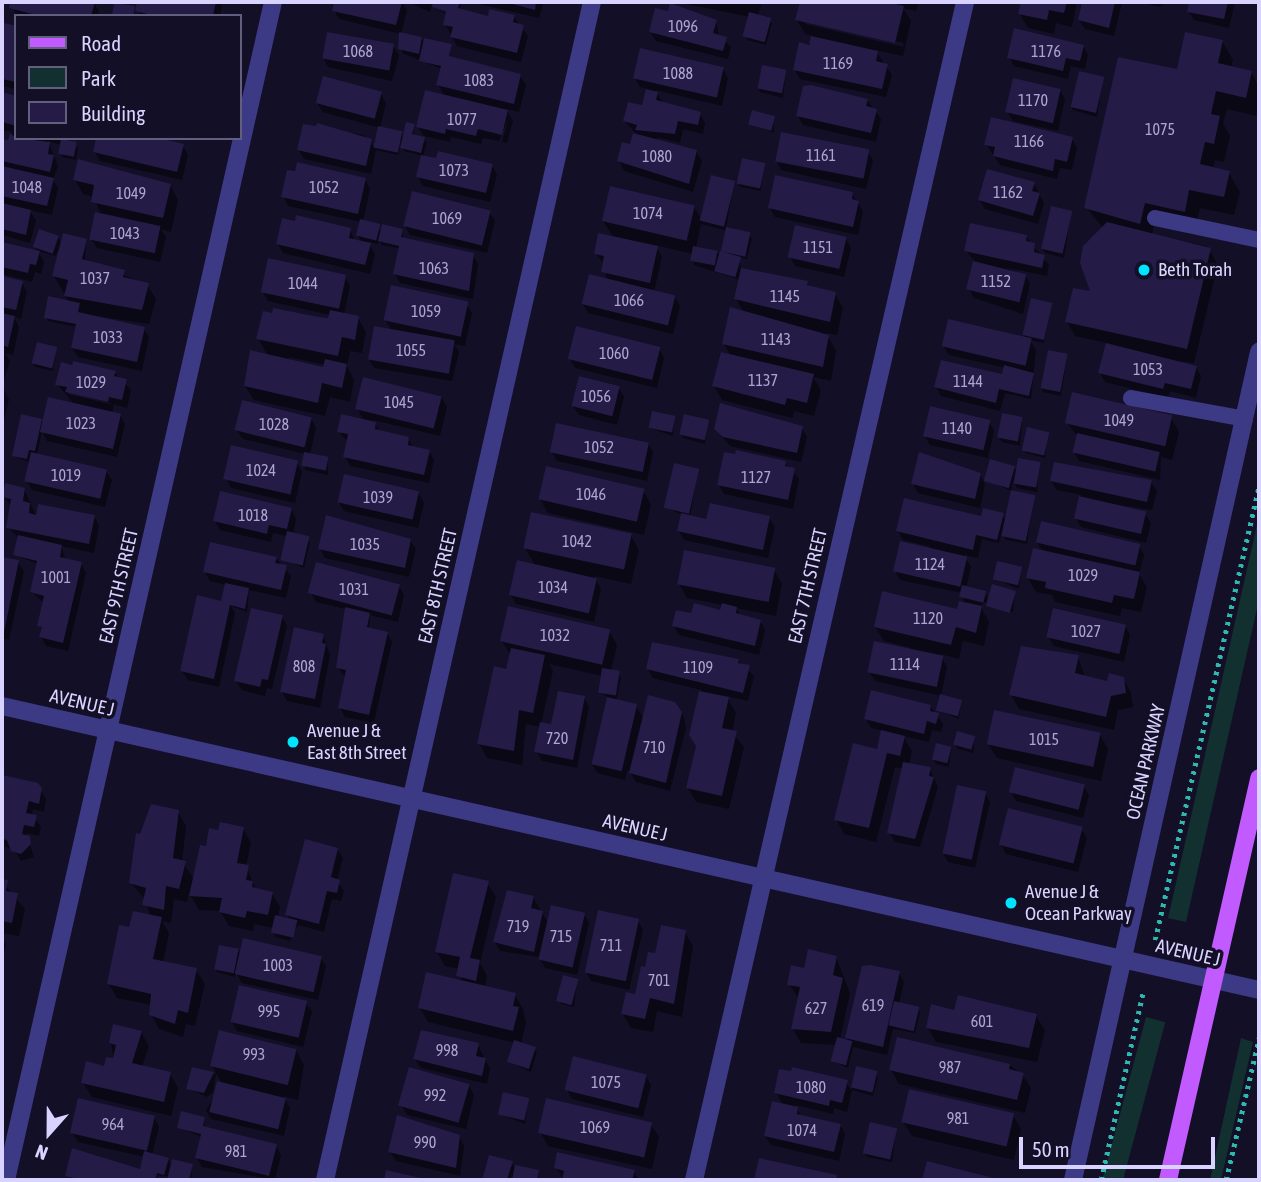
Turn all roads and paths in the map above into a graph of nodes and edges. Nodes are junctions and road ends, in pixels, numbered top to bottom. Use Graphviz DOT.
graph roads {
  1 [pos="273,2"];
  2 [pos="592,2"];
  3 [pos="965,2"];
  4 [pos="242,139"];
  5 [pos="242,140"];
  6 [pos="1155,218"];
  7 [pos="1259,240"];
  8 [pos="1259,352"];
  9 [pos="1130,398"];
  10 [pos="1245,419"];
  11 [pos="1259,486"];
  12 [pos="2,706"];
  13 [pos="108,730"];
  14 [pos="1259,779"];
  15 [pos="411,799"];
  16 [pos="762,878"];
  17 [pos="1155,940"];
  18 [pos="1124,960"];
  19 [pos="1214,980"];
  20 [pos="1259,990"];
  21 [pos="1143,992"];
  22 [pos="1259,1038"];
  23 [pos="6,1180"];
  24 [pos="325,1180"];
  25 [pos="694,1180"];
  26 [pos="1073,1180"];
  27 [pos="1101,1180"];
  28 [pos="1168,1180"];
  29 [pos="1226,1180"];
  1 -- 4 [label="street, EAST 9TH STREET"];
  2 -- 15 [label="street, EAST 8TH STREET"];
  3 -- 16 [label="street, EAST 7TH STREET"];
  5 -- 13 [label="street, EAST 9TH STREET"];
  6 -- 7 [label="lane"];
  8 -- 10 [label="street, OCEAN PARKWAY"];
  9 -- 10 [label="lane"];
  10 -- 18 [label="street, OCEAN PARKWAY"];
  11 -- 17 [label="path"];
  12 -- 13 [label="street, AVENUE J"];
  13 -- 15 [label="street, AVENUE J"];
  13 -- 23 [label="street, EAST 9TH STREET"];
  14 -- 19 [label="main road"];
  15 -- 16 [label="street, AVENUE J"];
  15 -- 24 [label="street, EAST 8TH STREET"];
  16 -- 18 [label="street, AVENUE J"];
  16 -- 25 [label="street, EAST 7TH STREET"];
  18 -- 19 [label="street, AVENUE J"];
  18 -- 26 [label="street, OCEAN PARKWAY"];
  19 -- 20 [label="street, AVENUE J"];
  19 -- 28 [label="main road"];
  21 -- 27 [label="path"];
  22 -- 29 [label="path"];
}
